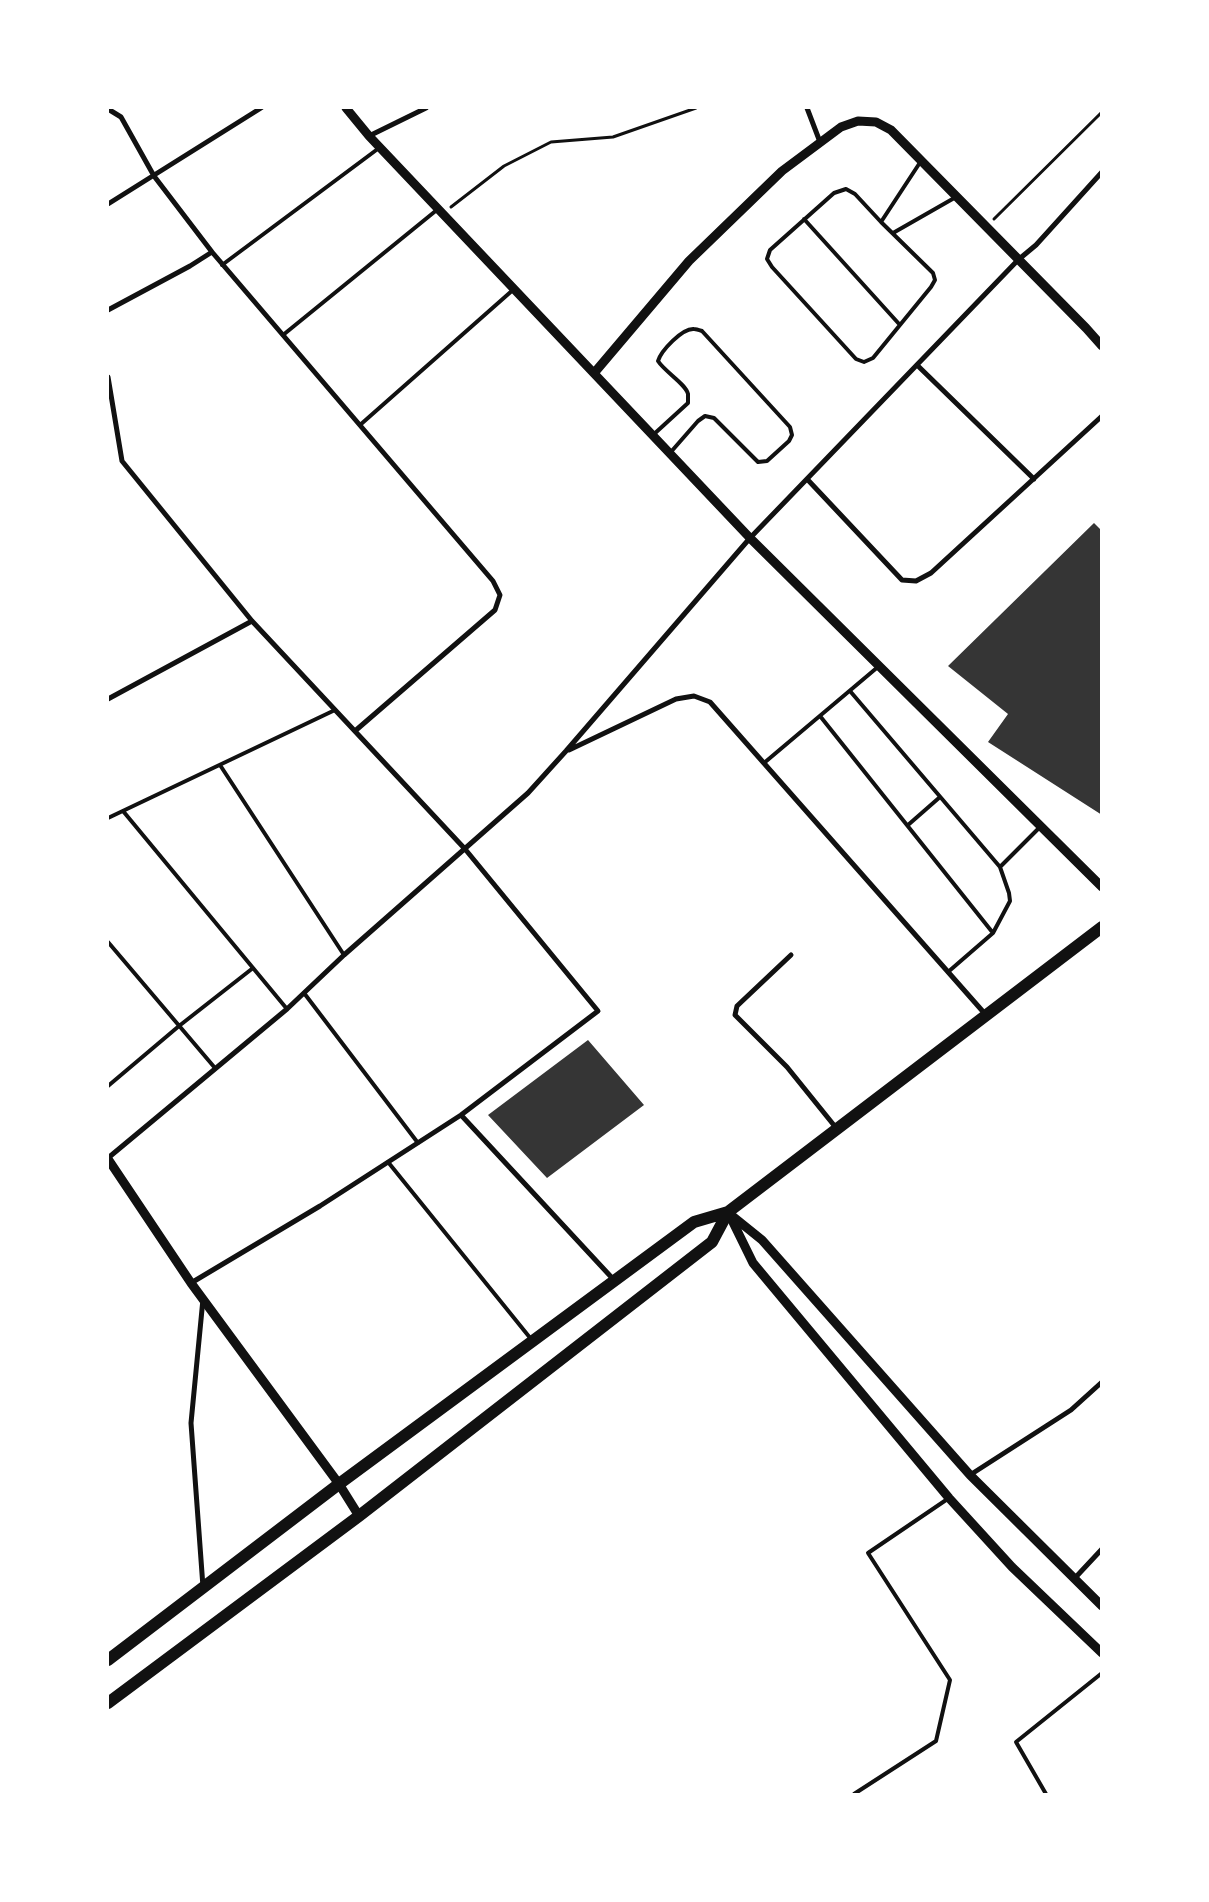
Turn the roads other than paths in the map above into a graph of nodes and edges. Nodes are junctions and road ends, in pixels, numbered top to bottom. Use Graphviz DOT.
graph roads {
  1 [pos="261,108"];
  2 [pos="346,108"];
  3 [pos="426,108"];
  4 [pos="807,108"];
  5 [pos="108,109"];
  6 [pos="369,136"];
  7 [pos="820,142"];
  8 [pos="380,147"];
  9 [pos="922,161"];
  10 [pos="1102,172"];
  11 [pos="154,176"];
  12 [pos="957,196"];
  13 [pos="108,204"];
  14 [pos="441,211"];
  15 [pos="804,220"];
  16 [pos="881,222"];
  17 [pos="893,233"];
  18 [pos="212,252"];
  19 [pos="1018,260"];
  20 [pos="222,264"];
  21 [pos="514,288"];
  22 [pos="108,310"];
  23 [pos="900,325"];
  24 [pos="283,335"];
  25 [pos="1102,346"];
  26 [pos="917,365"];
  27 [pos="594,372"];
  28 [pos="108,377"];
  29 [pos="1102,416"];
  30 [pos="360,425"];
  31 [pos="653,435"];
  32 [pos="670,453"];
  33 [pos="807,479"];
  34 [pos="1034,479"];
  35 [pos="750,538"];
  36 [pos="252,621"];
  37 [pos="879,666"];
  38 [pos="850,691"];
  39 [pos="108,699"];
  40 [pos="335,710"];
  41 [pos="820,716"];
  42 [pos="355,731"];
  43 [pos="566,751"];
  44 [pos="764,763"];
  45 [pos="220,765"];
  46 [pos="940,797"];
  47 [pos="123,811"];
  48 [pos="108,818"];
  49 [pos="908,825"];
  50 [pos="1040,826"];
  51 [pos="465,848"];
  52 [pos="1000,867"];
  53 [pos="1102,887"];
  54 [pos="1102,927"];
  55 [pos="993,933"];
  56 [pos="108,942"];
  57 [pos="344,955"];
  58 [pos="791,955"];
  59 [pos="254,968"];
  60 [pos="948,972"];
  61 [pos="304,994"];
  62 [pos="288,1009"];
  63 [pos="986,1015"];
  64 [pos="179,1026"];
  65 [pos="215,1068"];
  66 [pos="108,1086"];
  67 [pos="461,1115"];
  68 [pos="837,1130"];
  69 [pos="418,1143"];
  70 [pos="108,1158"];
  71 [pos="388,1162"];
  72 [pos="728,1212"];
  73 [pos="615,1281"];
  74 [pos="191,1283"];
  75 [pos="203,1298"];
  76 [pos="533,1342"];
  77 [pos="1102,1382"];
  78 [pos="970,1475"];
  79 [pos="339,1484"];
  80 [pos="949,1498"];
  81 [pos="359,1516"];
  82 [pos="1102,1549"];
  83 [pos="1074,1579"];
  84 [pos="204,1588"];
  85 [pos="1102,1606"];
  86 [pos="1102,1653"];
  87 [pos="108,1660"];
  88 [pos="1102,1673"];
  89 [pos="108,1703"];
  90 [pos="854,1794"];
  91 [pos="1046,1794"];
  1 -- 11 [label="street"];
  2 -- 6 [label="street"];
  3 -- 6 [label="street"];
  4 -- 7 [label="street"];
  5 -- 11 [label="street"];
  6 -- 8 [label="street"];
  7 -- 9 [label="street"];
  7 -- 27 [label="street"];
  8 -- 14 [label="street"];
  8 -- 20 [label="lane"];
  9 -- 12 [label="street"];
  9 -- 16 [label="lane"];
  10 -- 19 [label="street"];
  11 -- 13 [label="street"];
  11 -- 18 [label="street"];
  12 -- 17 [label="lane"];
  12 -- 19 [label="street"];
  14 -- 21 [label="street"];
  14 -- 24 [label="lane"];
  15 -- 16 [label="lane"];
  15 -- 23 [label="lane"];
  15 -- 23 [label="lane"];
  16 -- 17 [label="lane"];
  17 -- 23 [label="lane"];
  18 -- 20 [label="street"];
  18 -- 22 [label="street"];
  19 -- 25 [label="street"];
  19 -- 26 [label="street"];
  20 -- 24 [label="street"];
  21 -- 27 [label="street"];
  21 -- 30 [label="lane"];
  24 -- 30 [label="street"];
  26 -- 33 [label="street"];
  26 -- 34 [label="street"];
  27 -- 31 [label="street"];
  28 -- 36 [label="street"];
  29 -- 34 [label="street"];
  30 -- 42 [label="street"];
  31 -- 32 [label="street"];
  31 -- 32 [label="lane"];
  32 -- 35 [label="street"];
  33 -- 34 [label="street"];
  33 -- 35 [label="street"];
  35 -- 37 [label="street"];
  35 -- 43 [label="street"];
  36 -- 39 [label="street"];
  36 -- 40 [label="street"];
  37 -- 38 [label="lane"];
  37 -- 50 [label="street"];
  38 -- 41 [label="lane"];
  38 -- 46 [label="lane"];
  40 -- 42 [label="street"];
  40 -- 45 [label="lane"];
  41 -- 44 [label="lane"];
  41 -- 49 [label="lane"];
  42 -- 51 [label="street"];
  43 -- 44 [label="street"];
  43 -- 51 [label="street"];
  44 -- 60 [label="street"];
  45 -- 47 [label="lane"];
  45 -- 57 [label="lane"];
  46 -- 49 [label="lane"];
  46 -- 52 [label="lane"];
  47 -- 48 [label="lane"];
  47 -- 59 [label="lane"];
  49 -- 55 [label="lane"];
  50 -- 52 [label="lane"];
  50 -- 53 [label="street"];
  51 -- 57 [label="street"];
  51 -- 67 [label="street"];
  52 -- 55 [label="lane"];
  54 -- 63 [label="main road"];
  55 -- 60 [label="lane"];
  56 -- 64 [label="lane"];
  57 -- 61 [label="street"];
  58 -- 68 [label="street"];
  59 -- 62 [label="lane"];
  59 -- 64 [label="lane"];
  60 -- 63 [label="street"];
  61 -- 62 [label="street"];
  61 -- 69 [label="lane"];
  62 -- 65 [label="street"];
  63 -- 68 [label="main road"];
  64 -- 65 [label="lane"];
  64 -- 66 [label="lane"];
  65 -- 70 [label="street"];
  67 -- 69 [label="street"];
  67 -- 73 [label="street"];
  68 -- 72 [label="main road"];
  69 -- 71 [label="street"];
  70 -- 74 [label="street"];
  71 -- 74 [label="street"];
  71 -- 76 [label="lane"];
  72 -- 73 [label="main road"];
  72 -- 78 [label="street"];
  72 -- 80 [label="street"];
  72 -- 81 [label="main road"];
  73 -- 76 [label="main road"];
  74 -- 75 [label="street"];
  75 -- 79 [label="street"];
  75 -- 84 [label="street"];
  76 -- 79 [label="main road"];
  77 -- 78 [label="street"];
  78 -- 83 [label="street"];
  79 -- 81 [label="street"];
  79 -- 84 [label="main road"];
  80 -- 86 [label="street"];
  80 -- 90 [label="lane"];
  81 -- 89 [label="main road"];
  82 -- 83 [label="street"];
  83 -- 85 [label="street"];
  84 -- 87 [label="main road"];
  88 -- 91 [label="lane"];
}
